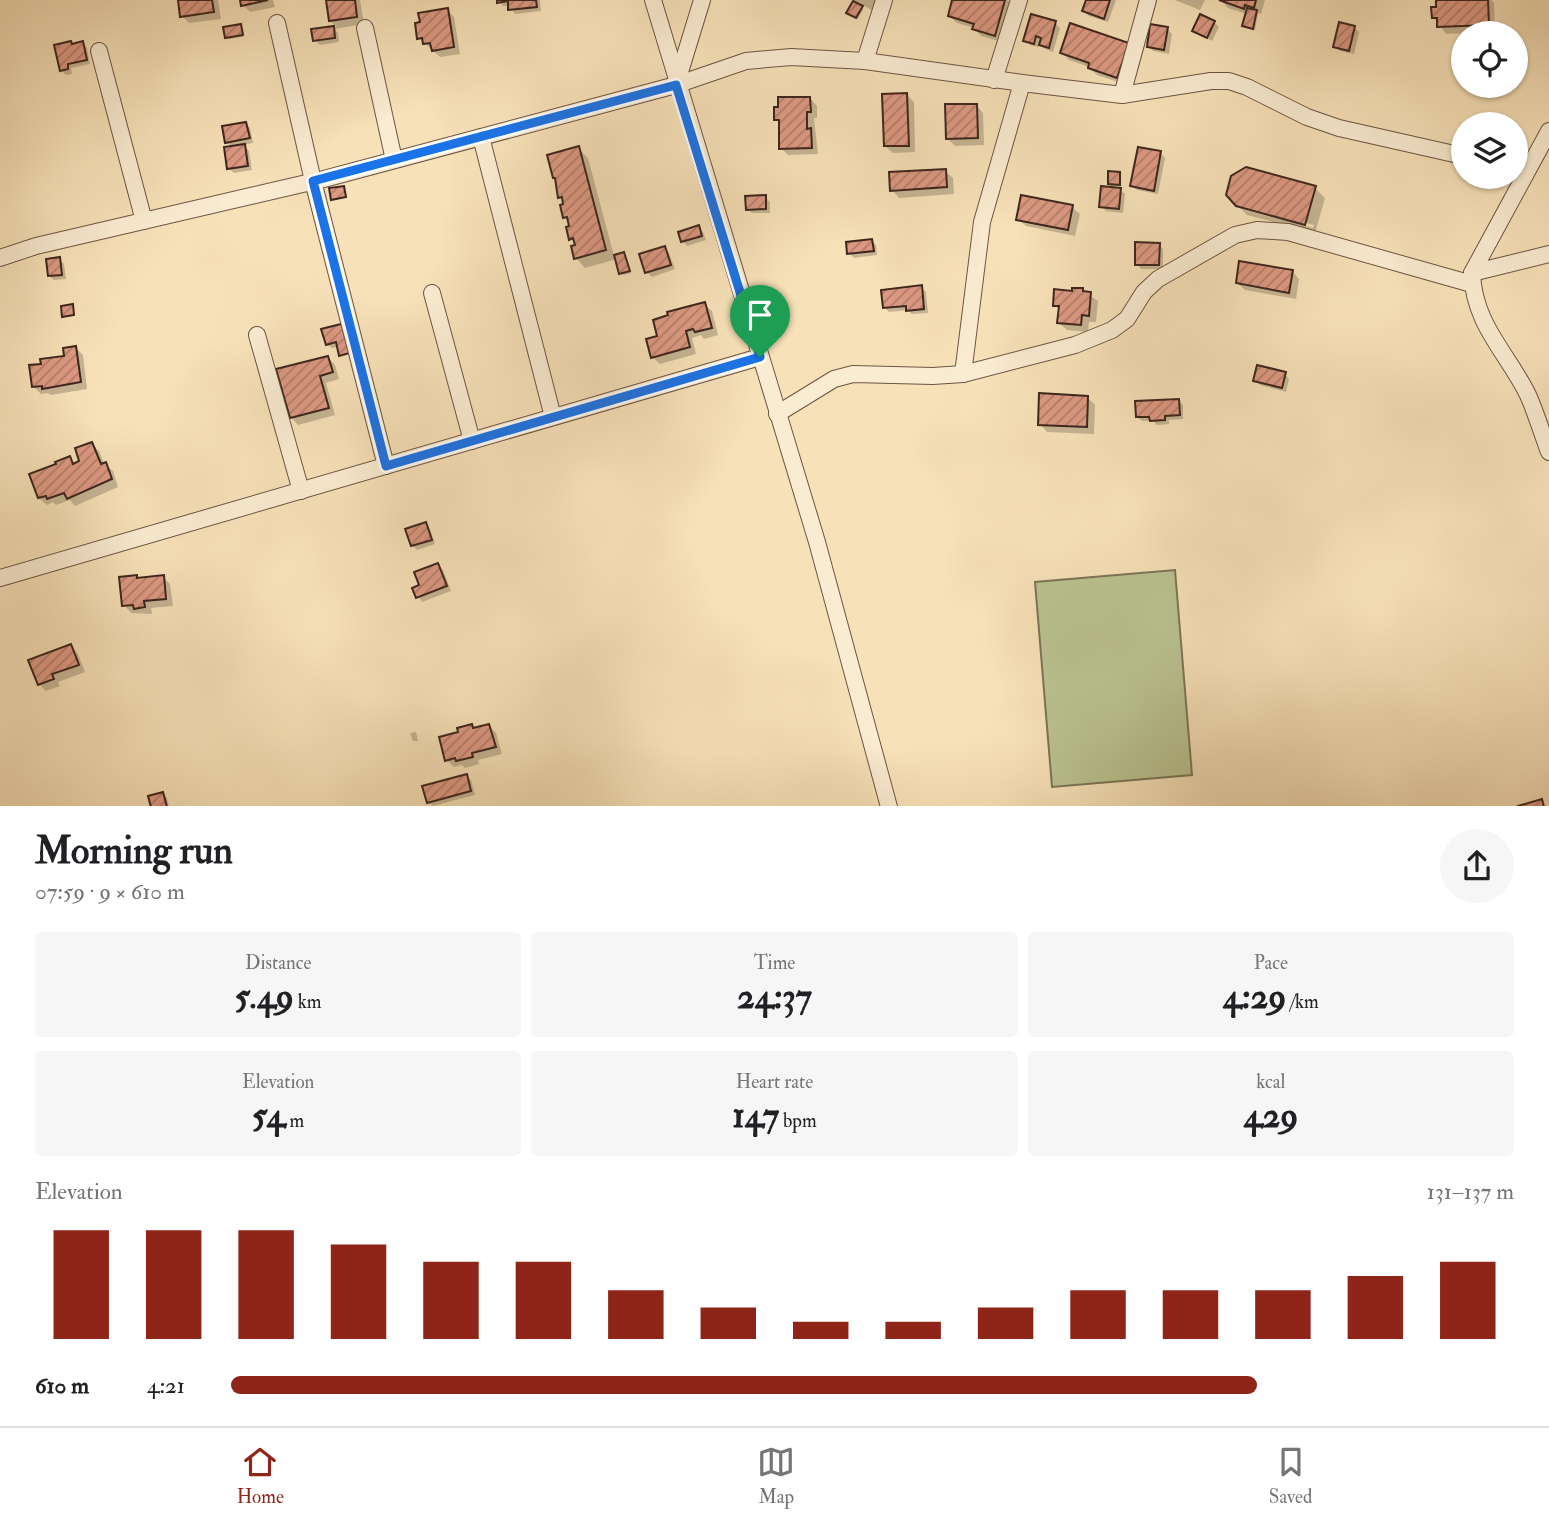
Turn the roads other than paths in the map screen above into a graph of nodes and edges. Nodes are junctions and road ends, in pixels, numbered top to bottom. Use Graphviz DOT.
graph roads {
  1 [pos="653,0"];
  2 [pos="702,0"];
  3 [pos="884,0"];
  4 [pos="1019,0"];
  5 [pos="1148,0"];
  6 [pos="277,23"];
  7 [pos="365,27"];
  8 [pos="99,51"];
  9 [pos="865,61"];
  10 [pos="994,80"];
  11 [pos="1022,83"];
  12 [pos="676,85"];
  13 [pos="1122,95"];
  14 [pos="1549,131"];
  15 [pos="481,137"];
  16 [pos="1451,153"];
  17 [pos="394,160"];
  18 [pos="1528,161"];
  19 [pos="313,181"];
  20 [pos="1513,189"];
  21 [pos="144,221"];
  22 [pos="1549,254"];
  23 [pos="0,258"];
  24 [pos="1472,279"];
  25 [pos="432,293"];
  26 [pos="257,335"];
  27 [pos="760,357"];
  28 [pos="964,374"];
  29 [pos="777,414"];
  30 [pos="553,417"];
  31 [pos="472,441"];
  32 [pos="1549,452"];
  33 [pos="386,466"];
  34 [pos="300,491"];
  35 [pos="0,578"];
  36 [pos="889,806"];
  1 -- 12 [label="street"];
  2 -- 12 [label="street"];
  3 -- 9 [label="street"];
  4 -- 10 [label="street"];
  5 -- 13 [label="street"];
  6 -- 19 [label="street"];
  7 -- 17 [label="street"];
  8 -- 21 [label="street"];
  9 -- 10 [label="street"];
  9 -- 12 [label="street"];
  10 -- 11 [label="street"];
  11 -- 13 [label="street"];
  11 -- 28 [label="street"];
  12 -- 15 [label="street"];
  12 -- 27 [label="street"];
  13 -- 16 [label="street"];
  14 -- 18 [label="street"];
  15 -- 17 [label="street"];
  15 -- 30 [label="street"];
  17 -- 19 [label="street"];
  19 -- 21 [label="street"];
  19 -- 33 [label="street"];
  20 -- 24 [label="street"];
  21 -- 23 [label="street"];
  22 -- 24 [label="street"];
  24 -- 28 [label="street"];
  24 -- 32 [label="street"];
  25 -- 31 [label="street"];
  26 -- 34 [label="street"];
  27 -- 29 [label="street"];
  27 -- 30 [label="street"];
  28 -- 29 [label="street"];
  29 -- 36 [label="street"];
  30 -- 31 [label="street"];
  31 -- 33 [label="street"];
  33 -- 34 [label="street"];
  34 -- 35 [label="street"];
}
